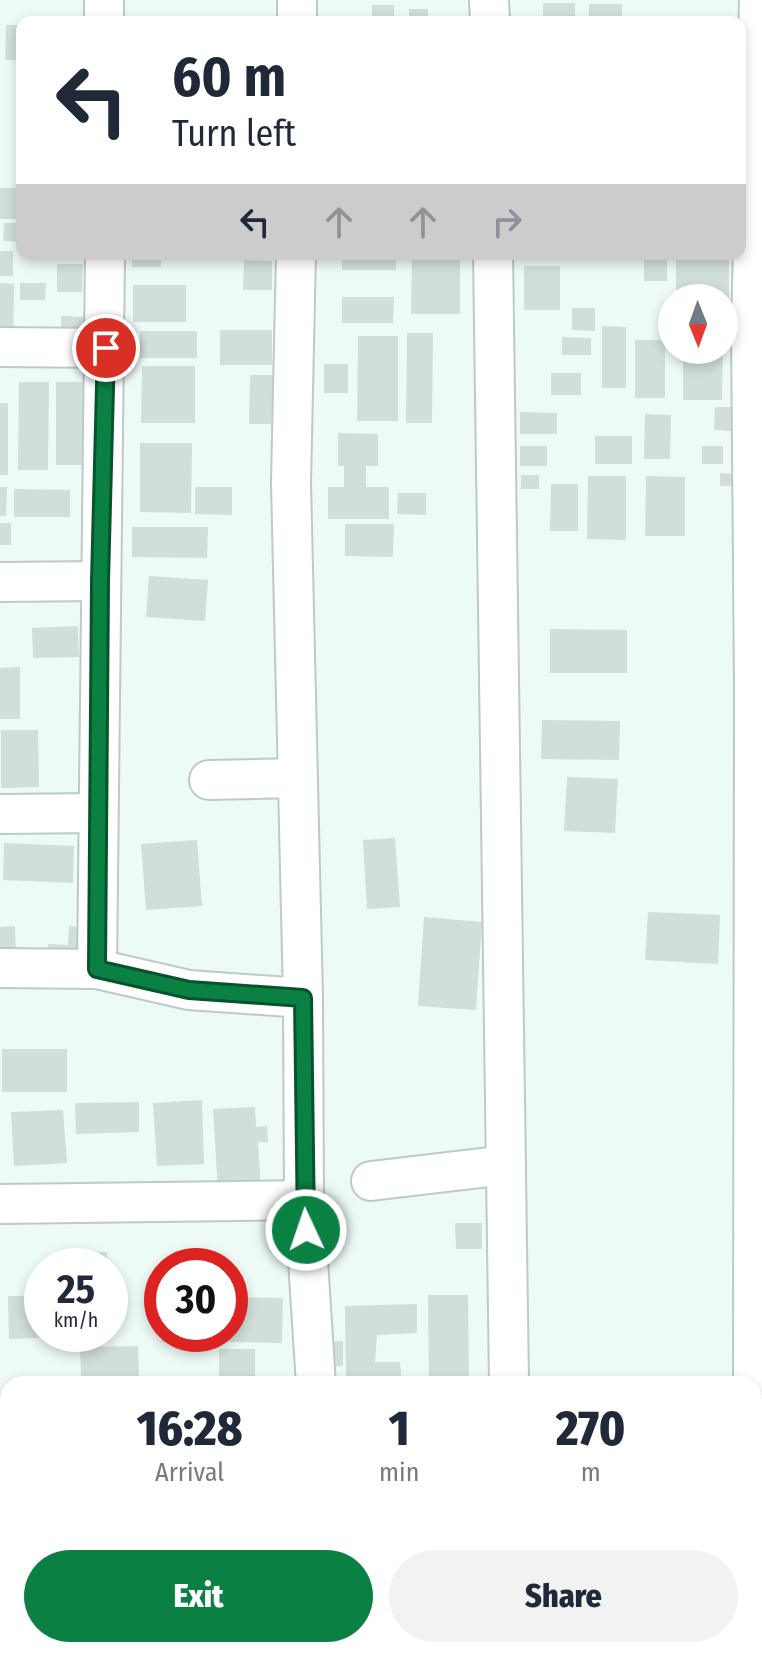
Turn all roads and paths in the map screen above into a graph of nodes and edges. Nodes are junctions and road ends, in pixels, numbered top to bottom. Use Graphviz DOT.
graph roads {
  1 [pos="759,0"];
  2 [pos="105,260"];
  3 [pos="296,260"];
  4 [pos="493,260"];
  5 [pos="0,347"];
  6 [pos="106,348"];
  7 [pos="100,581"];
  8 [pos="0,582"];
  9 [pos="297,778"];
  10 [pos="209,780"];
  11 [pos="98,813"];
  12 [pos="0,814"];
  13 [pos="0,968"];
  14 [pos="97,969"];
  15 [pos="303,998"];
  16 [pos="506,1165"];
  17 [pos="371,1181"];
  18 [pos="304,1200"];
  19 [pos="0,1204"];
  20 [pos="315,1376"];
  21 [pos="509,1376"];
  22 [pos="753,1376"];
  1 -- 22 [label="street"];
  2 -- 6 [label="street"];
  3 -- 9 [label="street"];
  4 -- 16 [label="street"];
  5 -- 6 [label="street"];
  6 -- 7 [label="street"];
  7 -- 8 [label="street"];
  7 -- 11 [label="street"];
  9 -- 10 [label="street"];
  9 -- 15 [label="street"];
  11 -- 12 [label="street"];
  11 -- 14 [label="street"];
  13 -- 14 [label="street"];
  14 -- 15 [label="street"];
  15 -- 18 [label="street"];
  16 -- 17 [label="street"];
  16 -- 21 [label="street"];
  18 -- 19 [label="street"];
  18 -- 20 [label="street"];
}
